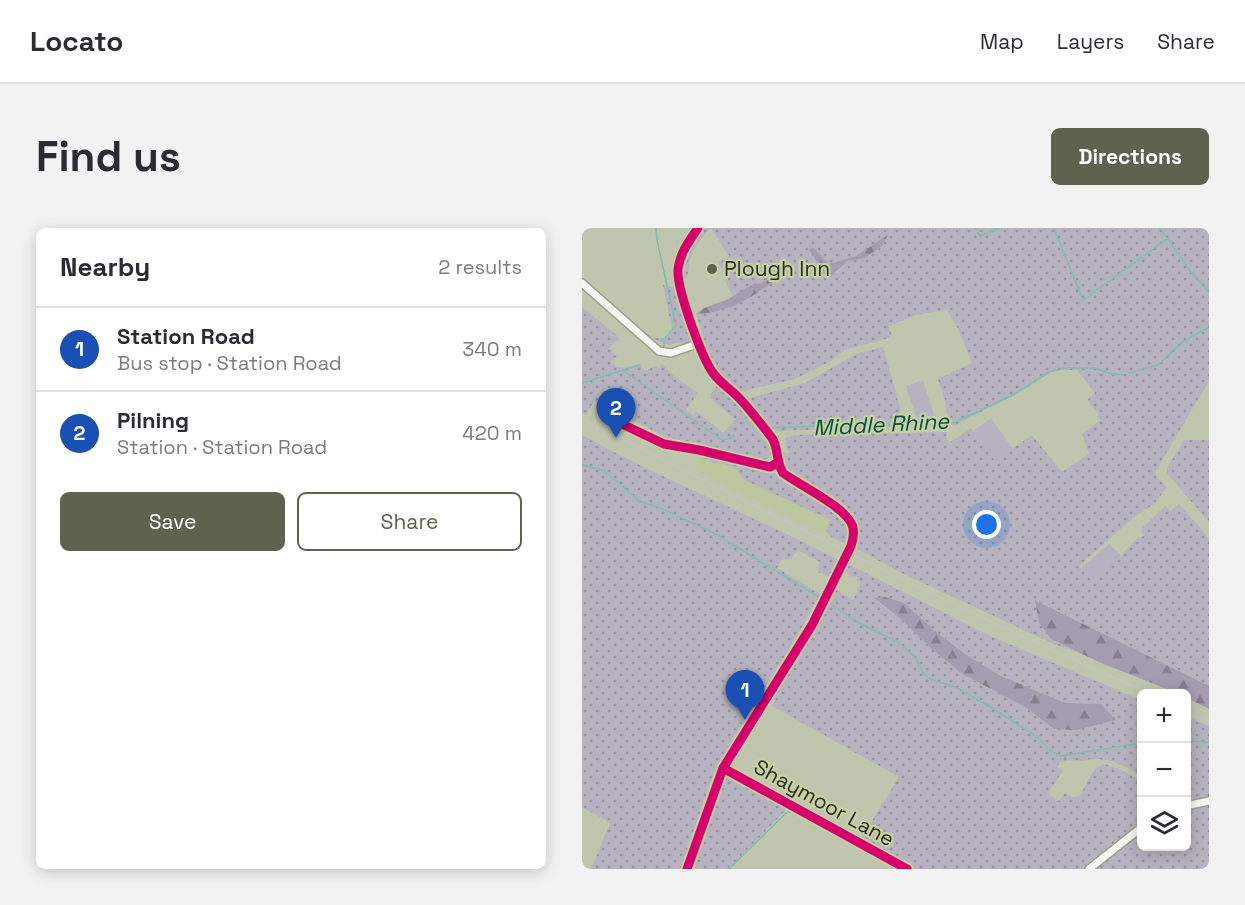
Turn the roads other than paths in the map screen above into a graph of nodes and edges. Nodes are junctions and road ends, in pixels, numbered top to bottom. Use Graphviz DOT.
graph roads {
  1 [pos="698,228"];
  2 [pos="582,283"];
  3 [pos="700,343"];
  4 [pos="624,425"];
  5 [pos="777,463"];
  6 [pos="723,768"];
  7 [pos="1209,801"];
  8 [pos="1191,805"];
  9 [pos="1137,831"];
  10 [pos="687,869"];
  11 [pos="907,869"];
  12 [pos="1089,869"];
  1 -- 3 [label="street"];
  2 -- 3 [label="street"];
  3 -- 5 [label="street"];
  4 -- 5 [label="street"];
  5 -- 6 [label="street"];
  6 -- 10 [label="street"];
  6 -- 11 [label="street, Shaymoor Lane"];
  7 -- 8 [label="street"];
  9 -- 12 [label="street"];
}
